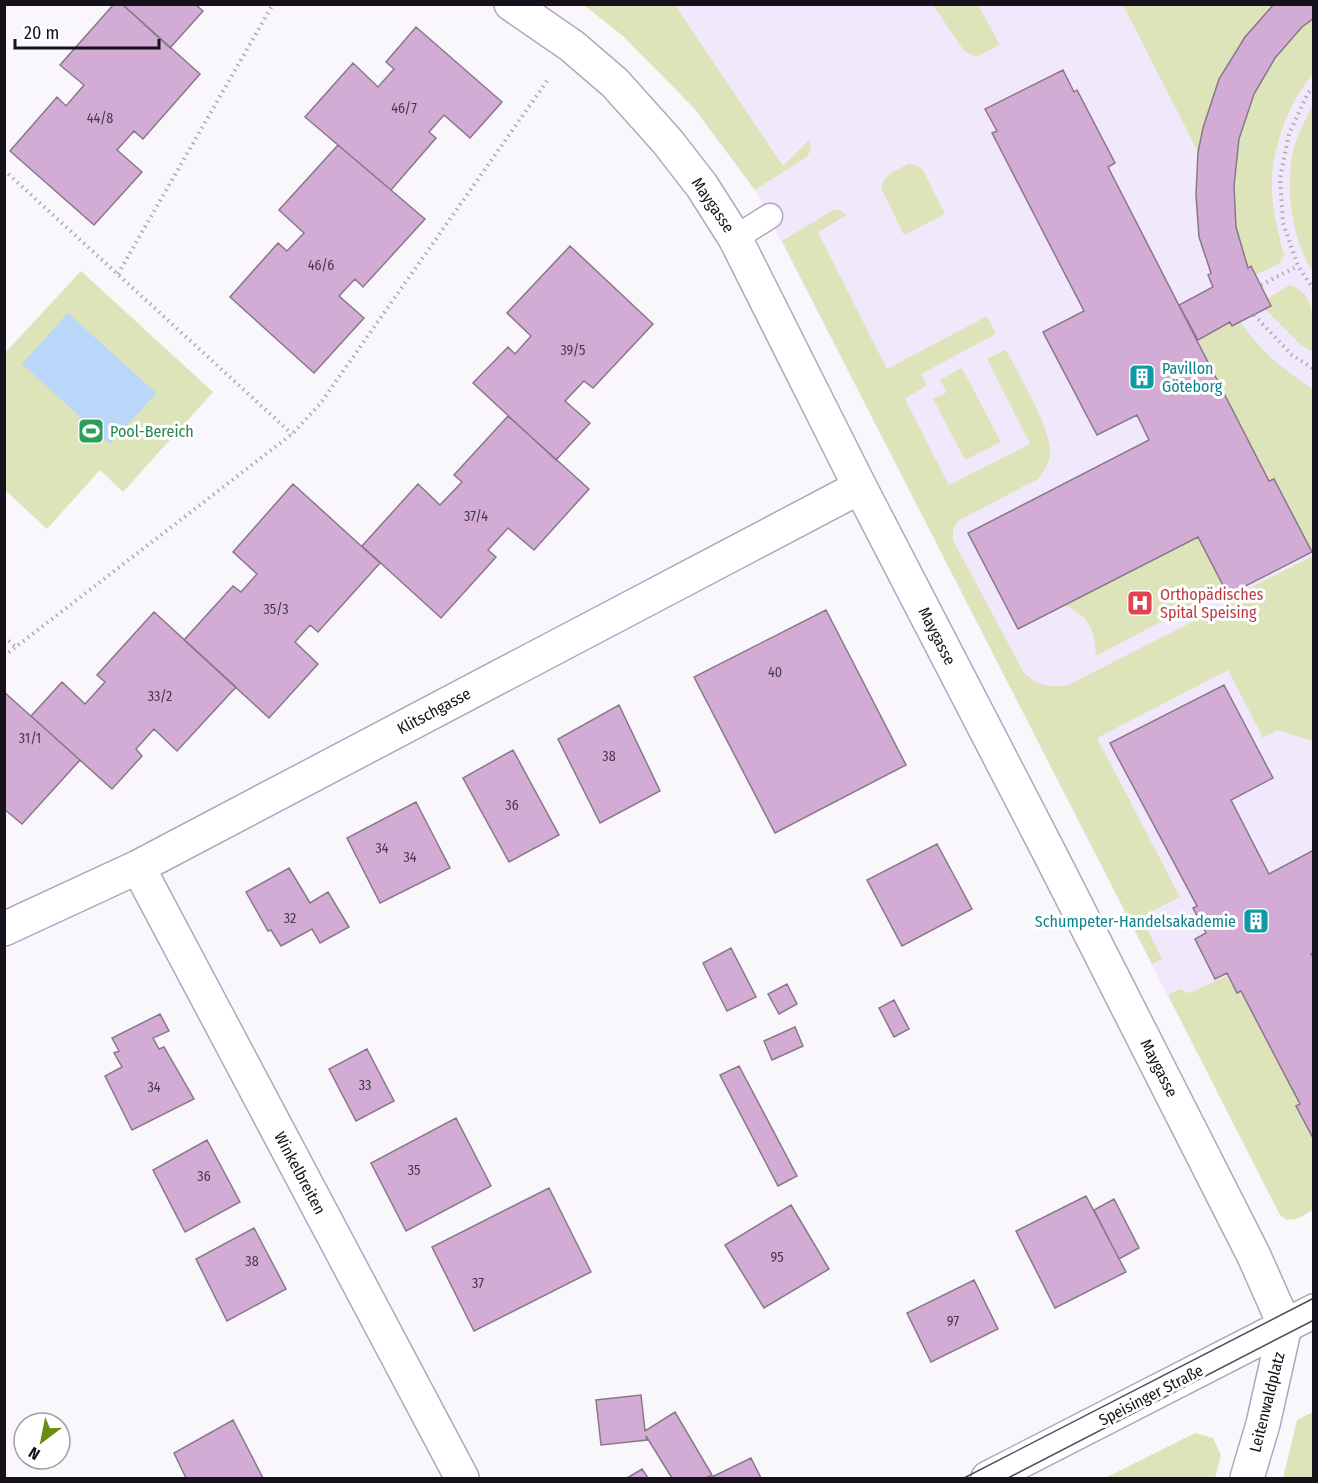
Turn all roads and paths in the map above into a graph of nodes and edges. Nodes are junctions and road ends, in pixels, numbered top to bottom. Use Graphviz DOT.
graph roads {
  1 [pos="273,4"];
  2 [pos="511,4"];
  3 [pos="549,78"];
  4 [pos="1314,87"];
  5 [pos="4,170"];
  6 [pos="770,216"];
  7 [pos="735,237"];
  8 [pos="1298,266"];
  9 [pos="118,274"];
  10 [pos="1261,285"];
  11 [pos="1314,290"];
  12 [pos="1254,315"];
  13 [pos="1314,369"];
  14 [pos="292,434"];
  15 [pos="860,487"];
  16 [pos="4,637"];
  17 [pos="16,647"];
  18 [pos="4,656"];
  19 [pos="138,867"];
  20 [pos="4,929"];
  21 [pos="1314,1311"];
  22 [pos="1285,1326"];
  23 [pos="462,1479"];
  24 [pos="988,1479"];
  25 [pos="1247,1479"];
  1 -- 9 [label="path"];
  2 -- 7 [label="street, Maygasse"];
  3 -- 14 [label="path"];
  4 -- 8 [label="path"];
  5 -- 9 [label="path"];
  6 -- 7 [label="lane"];
  7 -- 15 [label="street, Maygasse"];
  8 -- 10 [label="path"];
  8 -- 11 [label="path"];
  9 -- 14 [label="path"];
  12 -- 13 [label="path"];
  14 -- 17 [label="path"];
  15 -- 19 [label="street, Klitschgasse"];
  15 -- 22 [label="street, Maygasse"];
  16 -- 17 [label="path"];
  17 -- 18 [label="path"];
  19 -- 20 [label="street, Klitschgasse"];
  19 -- 23 [label="street, Winkelbreiten"];
  21 -- 22 [label="street, Speisinger Straße"];
  22 -- 24 [label="street, Speisinger Straße"];
  22 -- 25 [label="street, Leitenwaldplatz"];
}
